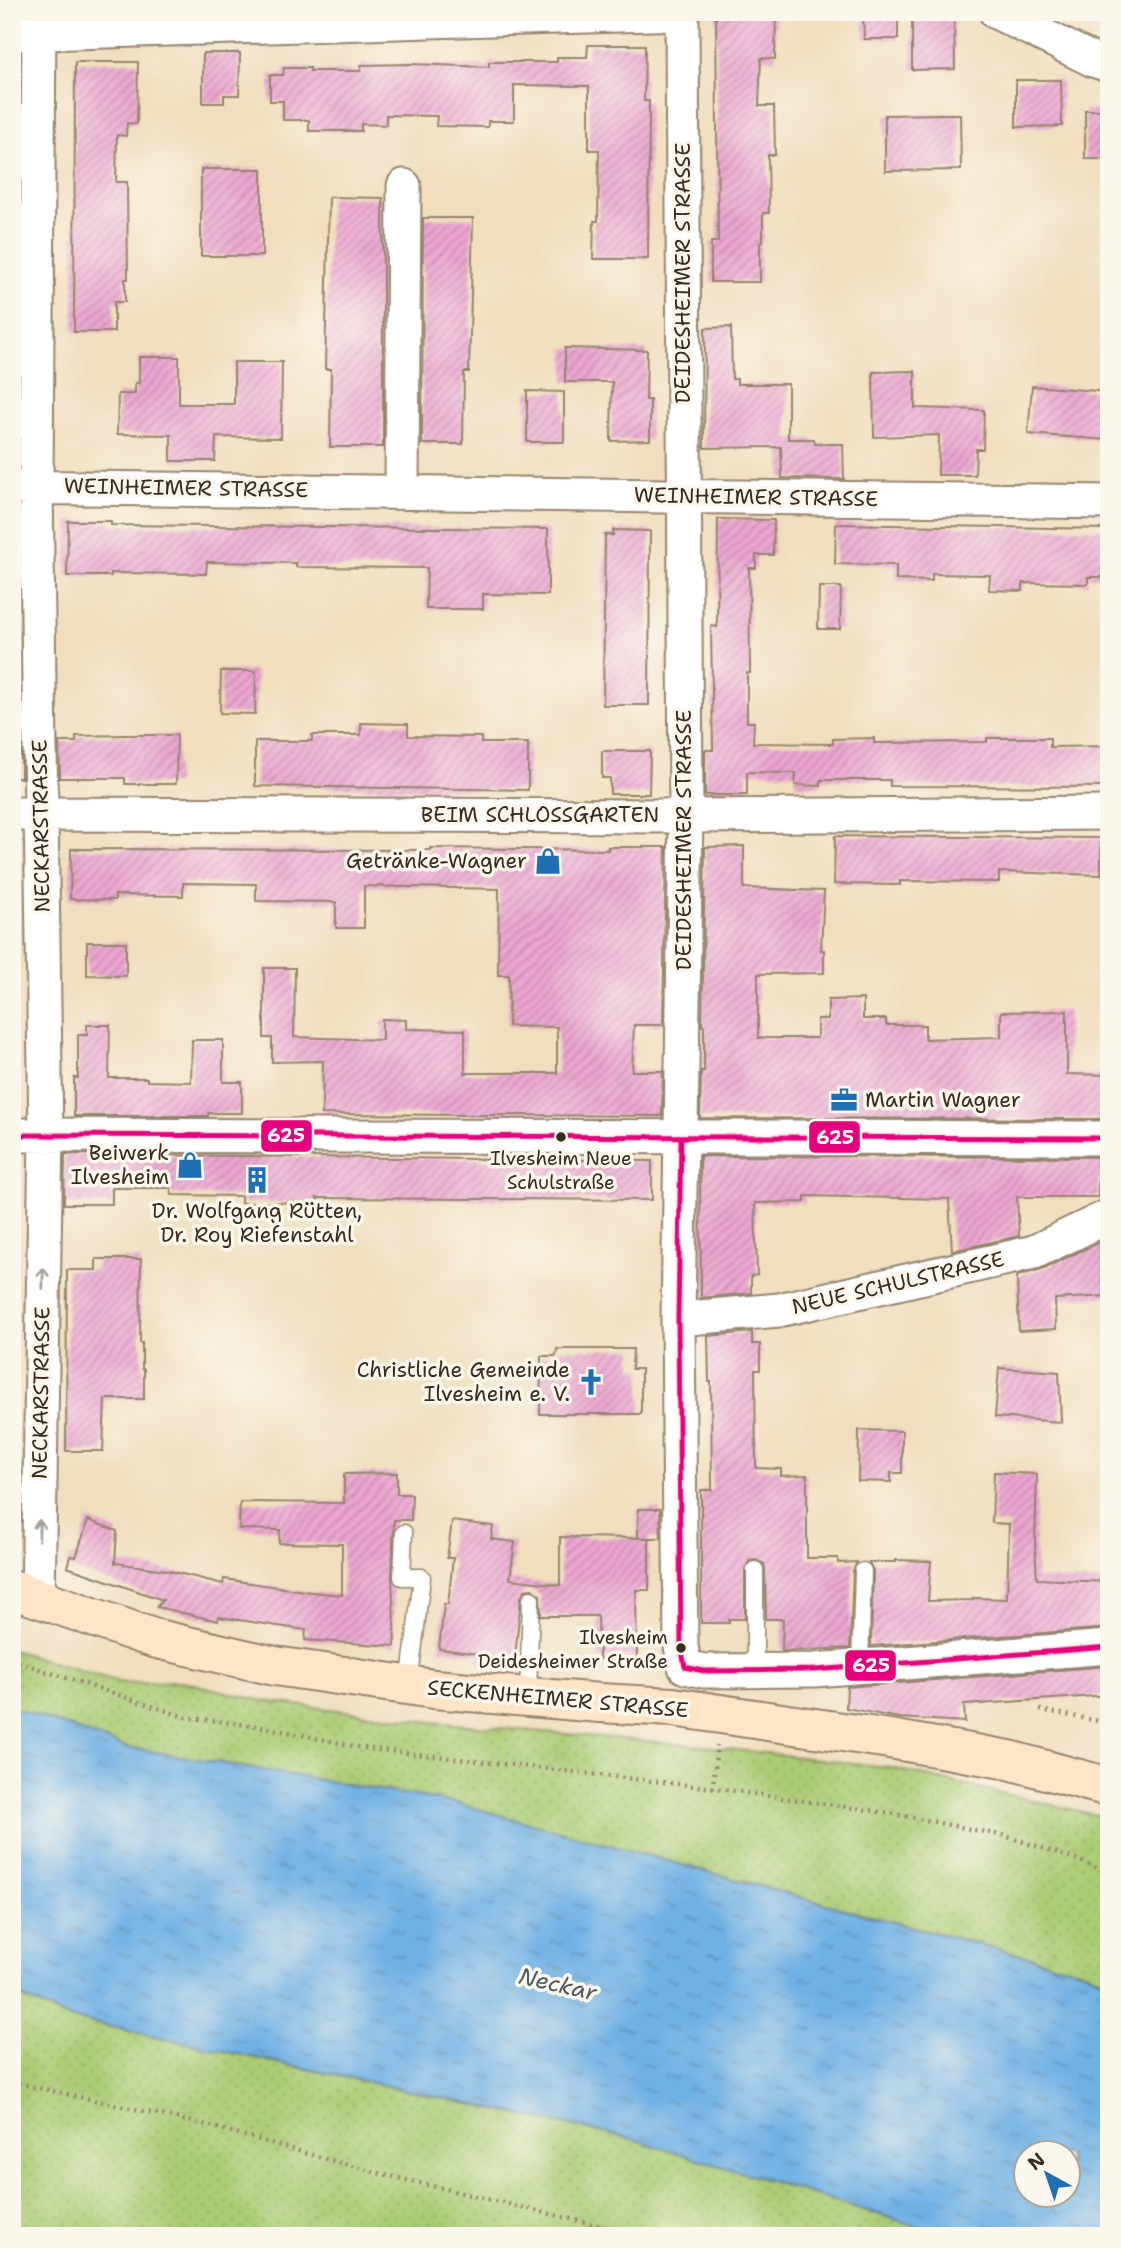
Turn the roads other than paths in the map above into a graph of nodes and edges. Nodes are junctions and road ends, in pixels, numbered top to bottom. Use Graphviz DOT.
graph roads {
  1 [pos="996,12"];
  2 [pos="682,13"];
  3 [pos="30,27"];
  4 [pos="1109,65"];
  5 [pos="404,186"];
  6 [pos="24,487"];
  7 [pos="402,490"];
  8 [pos="684,497"];
  9 [pos="1109,502"];
  10 [pos="1109,813"];
  11 [pos="27,814"];
  12 [pos="686,816"];
  13 [pos="12,1135"];
  14 [pos="46,1135"];
  15 [pos="681,1137"];
  16 [pos="1109,1138"];
  17 [pos="1109,1216"];
  18 [pos="678,1319"];
  19 [pos="404,1533"];
  20 [pos="755,1570"];
  21 [pos="863,1571"];
  22 [pos="25,1594"];
  23 [pos="531,1599"];
  24 [pos="1109,1647"];
  25 [pos="860,1666"];
  26 [pos="755,1670"];
  27 [pos="409,1686"];
  28 [pos="528,1697"];
  29 [pos="1109,1787"];
  1 -- 4 [label="street"];
  2 -- 3 [label="street"];
  2 -- 8 [label="street, DEIDESHEIMER STRASSE"];
  3 -- 6 [label="street, NECKARSTRASSE"];
  5 -- 7 [label="street"];
  6 -- 7 [label="street, WEINHEIMER STRASSE"];
  6 -- 11 [label="street, NECKARSTRASSE"];
  7 -- 8 [label="street, WEINHEIMER STRASSE"];
  8 -- 9 [label="street, WEINHEIMER STRASSE"];
  8 -- 12 [label="street, DEIDESHEIMER STRASSE"];
  10 -- 12 [label="street, BEIM SCHLOSSGARTEN"];
  11 -- 12 [label="street, BEIM SCHLOSSGARTEN"];
  11 -- 14 [label="street, NECKARSTRASSE"];
  12 -- 15 [label="street, DEIDESHEIMER STRASSE"];
  13 -- 14 [label="street"];
  14 -- 15 [label="street"];
  22 -- 14 [label="street, NECKARSTRASSE, one-way"];
  15 -- 16 [label="street"];
  15 -- 18 [label="street, DEIDESHEIMER STRASSE"];
  17 -- 18 [label="street, NEUE SCHULSTRASSE"];
  18 -- 26 [label="street, DEIDESHEIMER STRASSE"];
  19 -- 27 [label="lane"];
  20 -- 26 [label="lane"];
  21 -- 25 [label="lane"];
  22 -- 27 [label="main road, SECKENHEIMER STRASSE"];
  23 -- 28 [label="lane"];
  24 -- 25 [label="street"];
  25 -- 26 [label="street"];
  27 -- 28 [label="main road, SECKENHEIMER STRASSE"];
  28 -- 29 [label="main road, SECKENHEIMER STRASSE"];
}
